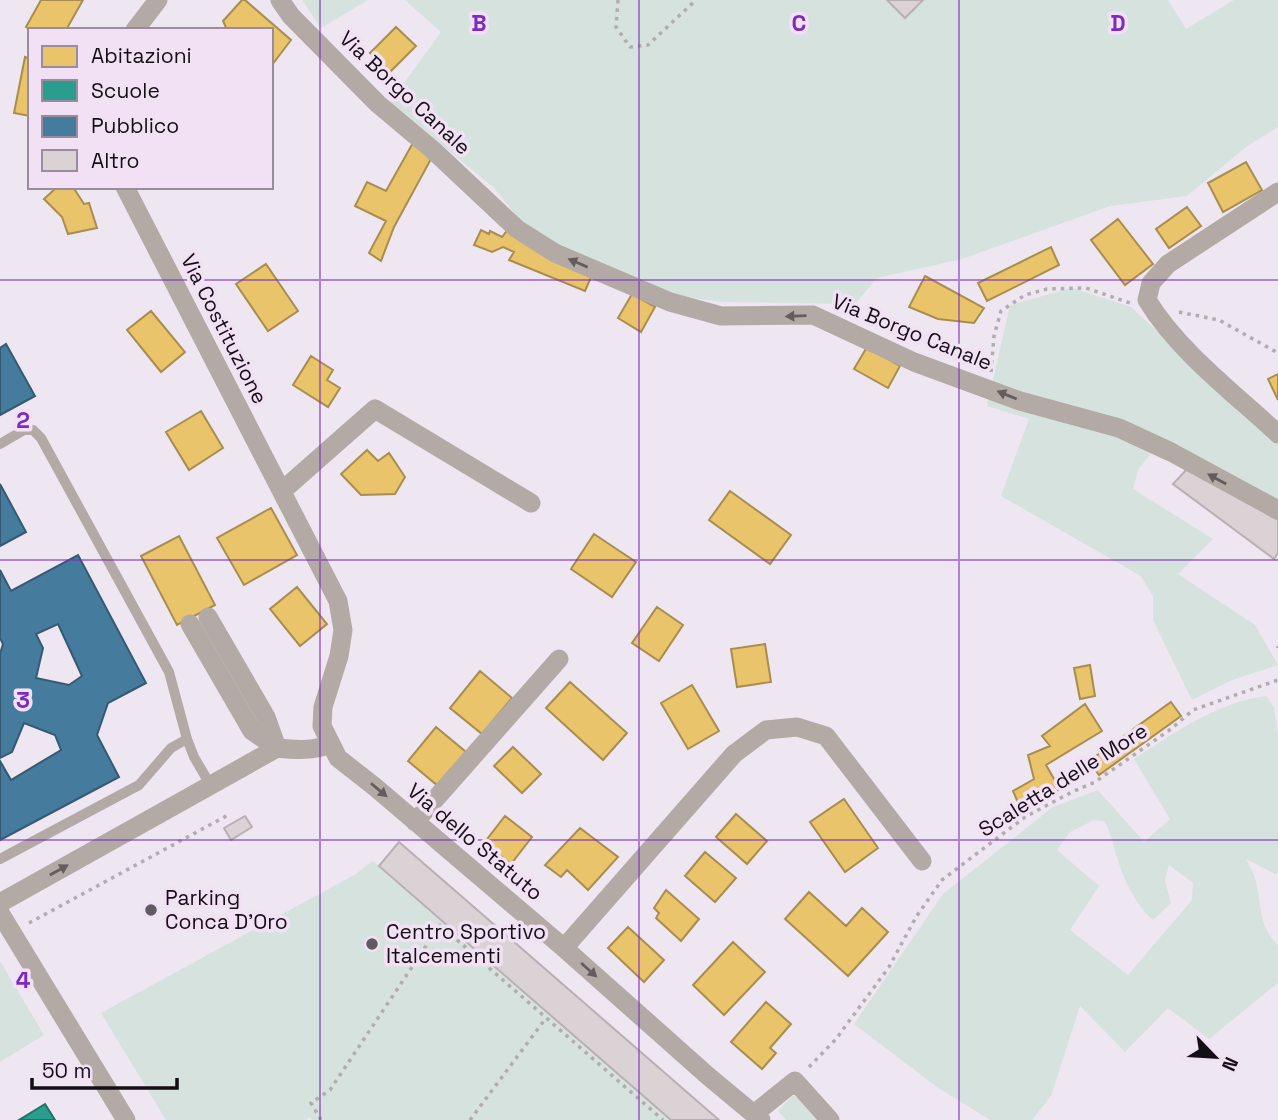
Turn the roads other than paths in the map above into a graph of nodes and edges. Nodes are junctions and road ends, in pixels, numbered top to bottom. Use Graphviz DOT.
graph roads {
  1 [pos="158,0"];
  2 [pos="280,0"];
  3 [pos="137,28"];
  4 [pos="126,189"];
  5 [pos="1278,192"];
  6 [pos="1278,434"];
  7 [pos="0,444"];
  8 [pos="282,491"];
  9 [pos="531,503"];
  10 [pos="1278,510"];
  11 [pos="199,620"];
  12 [pos="559,659"];
  13 [pos="187,739"];
  14 [pos="331,744"];
  15 [pos="277,748"];
  16 [pos="211,786"];
  17 [pos="415,822"];
  18 [pos="0,859"];
  19 [pos="922,861"];
  20 [pos="0,903"];
  21 [pos="0,913"];
  22 [pos="564,948"];
  23 [pos="758,1117"];
  24 [pos="126,1120"];
  25 [pos="830,1120"];
  1 -- 3 [label="street"];
  10 -- 2 [label="street, Via Borgo Canale, one-way"];
  4 -- 8 [label="street, Via Costituzione"];
  5 -- 6 [label="street"];
  7 -- 13 [label="lane"];
  8 -- 9 [label="street"];
  8 -- 14 [label="street, Via Costituzione"];
  11 -- 15 [label="street"];
  12 -- 17 [label="street"];
  13 -- 16 [label="lane"];
  13 -- 18 [label="lane"];
  14 -- 15 [label="street"];
  14 -- 17 [label="street, Via dello Statuto, one-way"];
  15 -- 16 [label="street"];
  20 -- 16 [label="street, one-way"];
  17 -- 22 [label="street, Via dello Statuto"];
  19 -- 22 [label="street"];
  21 -- 24 [label="street"];
  22 -- 23 [label="street, Via dello Statuto, one-way"];
  23 -- 25 [label="street"];
}
